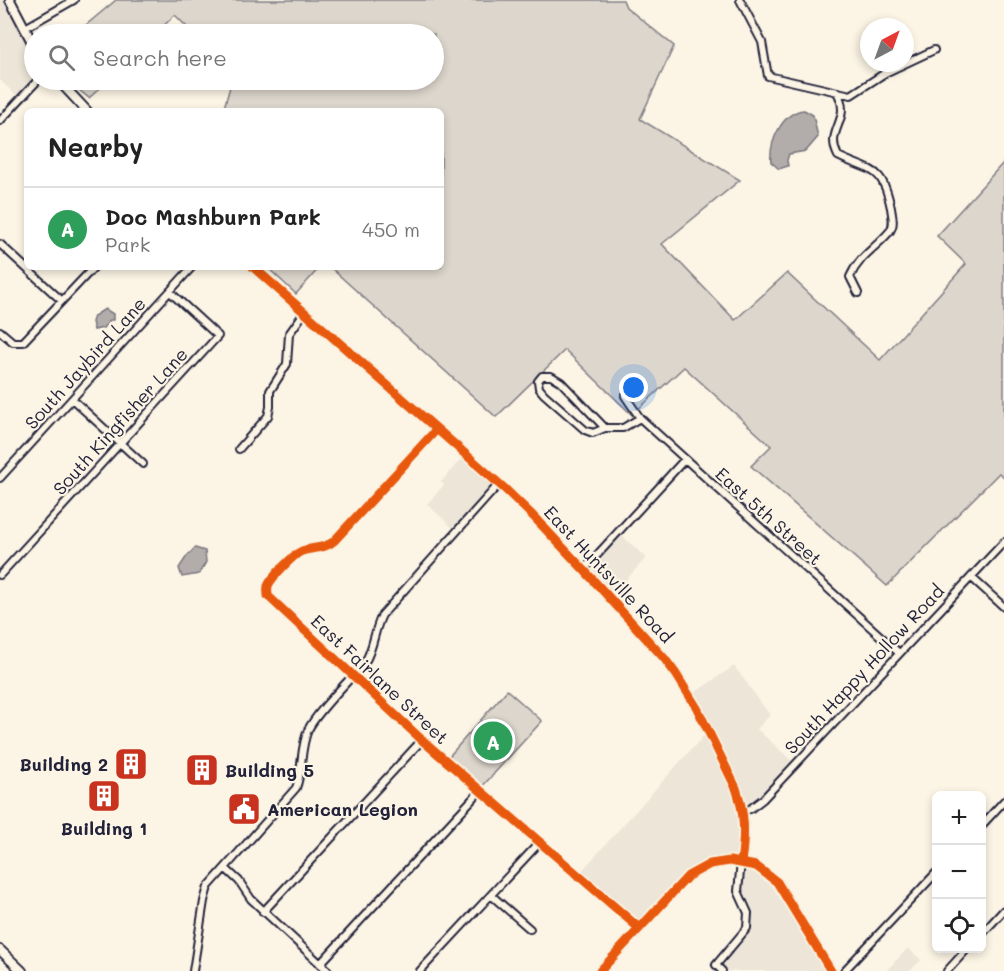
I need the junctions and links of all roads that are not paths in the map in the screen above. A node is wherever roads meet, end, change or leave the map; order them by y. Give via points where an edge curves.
1 (10, 0) edge
2 (74, 0) edge
3 (740, 0) edge
4 (32, 24) edge
5 (24, 26) edge
6 (934, 50) dead end
7 (29, 90) edge
8 (67, 90) edge
9 (837, 92) junction
10 (84, 108) edge
11 (0, 121) edge
12 (0, 244) edge
13 (24, 266) edge
14 (28, 270) edge
15 (91, 270) edge
16 (189, 270) edge
17 (256, 270) edge
18 (170, 292) junction
19 (858, 293) dead end
20 (62, 301) junction
21 (304, 313) junction
22 (0, 331) edge
23 (625, 396) dead end
24 (72, 399) junction
25 (640, 418) junction
26 (605, 428) junction
27 (437, 429) junction
28 (120, 443) junction
29 (239, 449) dead end
30 (685, 459) junction
31 (143, 464) dead end
32 (0, 478) edge
33 (500, 484) junction
34 (1004, 542) edge
35 (3, 566) edge
36 (585, 571) junction
37 (0, 575) edge
38 (971, 577) junction
39 (1004, 607) edge
40 (899, 653) junction
41 (353, 677) junction
42 (422, 740) junction
43 (480, 791) junction
44 (1004, 801) edge
45 (743, 811) junction
46 (986, 820) edge
47 (540, 842) junction
48 (741, 862) junction
49 (225, 868) junction
50 (932, 877) edge
51 (491, 895) junction
52 (1004, 910) edge
53 (263, 912) junction
54 (639, 928) junction
55 (530, 929) dead end
56 (986, 929) edge
57 (0, 950) edge
58 (963, 953) edge
59 (320, 964) junction
60 (22, 971) edge
61 (193, 971) edge
62 (328, 971) edge
63 (420, 971) edge
64 (600, 971) edge
65 (722, 971) edge
66 (831, 971) edge
67 (844, 971) edge
68 (947, 971) edge

1 - 5 main road
2 - 4 street
3 - 9 street via 762,42 768,76
6 - 9 street via 885,73 851,95
7 - 11 street
8 - 10 main road
9 - 19 street via 843,111 835,133 835,150 838,156 871,168 882,178 893,219 890,230 855,266 850,277
12 - 13 street
14 - 20 street
15 - 20 street
16 - 18 street, South Jaybird Lane
17 - 21 main road, East Huntsville Road
18 - 24 street, South Jaybird Lane
18 - 28 street, South Kingfisher Lane via 218,336
20 - 22 street via 23,342 13,342
21 - 27 main road, East Huntsville Road
21 - 29 street via 289,334 287,364 270,391 268,416
23 - 25 street, East 5th Street
24 - 28 street
24 - 32 street, South Jaybird Lane
25 - 26 street via 623,428
25 - 30 street, East 5th Street
26 - 26 street via 593,433 585,430 544,394 538,381 542,376 550,376 561,382
27 - 33 main road, East Huntsville Road
27 - 41 street, East Fairlane Street via 334,541 301,551 270,582 267,591 272,601
28 - 31 street
28 - 35 street, South Kingfisher Lane
30 - 36 street
30 - 40 street, East 5th Street
33 - 36 main road, East Huntsville Road
33 - 41 street via 382,615 371,653
34 - 38 street, South Happy Hollow Road
35 - 37 street, South Kingfisher Lane
36 - 45 main road, East Huntsville Road via 664,658 687,691 736,788
38 - 39 street
38 - 40 street, South Happy Hollow Road
40 - 45 street, South Happy Hollow Road via 763,799
41 - 42 street, East Fairlane Street
41 - 49 street via 311,725 299,780 291,796
42 - 43 street, East Fairlane Street
42 - 53 street
43 - 47 street, East Fairlane Street
43 - 59 street
44 - 46 street
45 - 48 main road, East Huntsville Road via 745,841
47 - 51 street
47 - 54 street, East Fairlane Street
48 - 54 main road via 710,864 694,872
48 - 65 street via 738,891 748,913 747,928 716,965
48 - 66 main road via 756,866 777,882
49 - 53 street
49 - 61 street via 205,894
50 - 67 street
51 - 55 street
51 - 63 street
52 - 56 street
53 - 59 street
54 - 64 main road
57 - 60 main road
58 - 68 street
59 - 62 street

